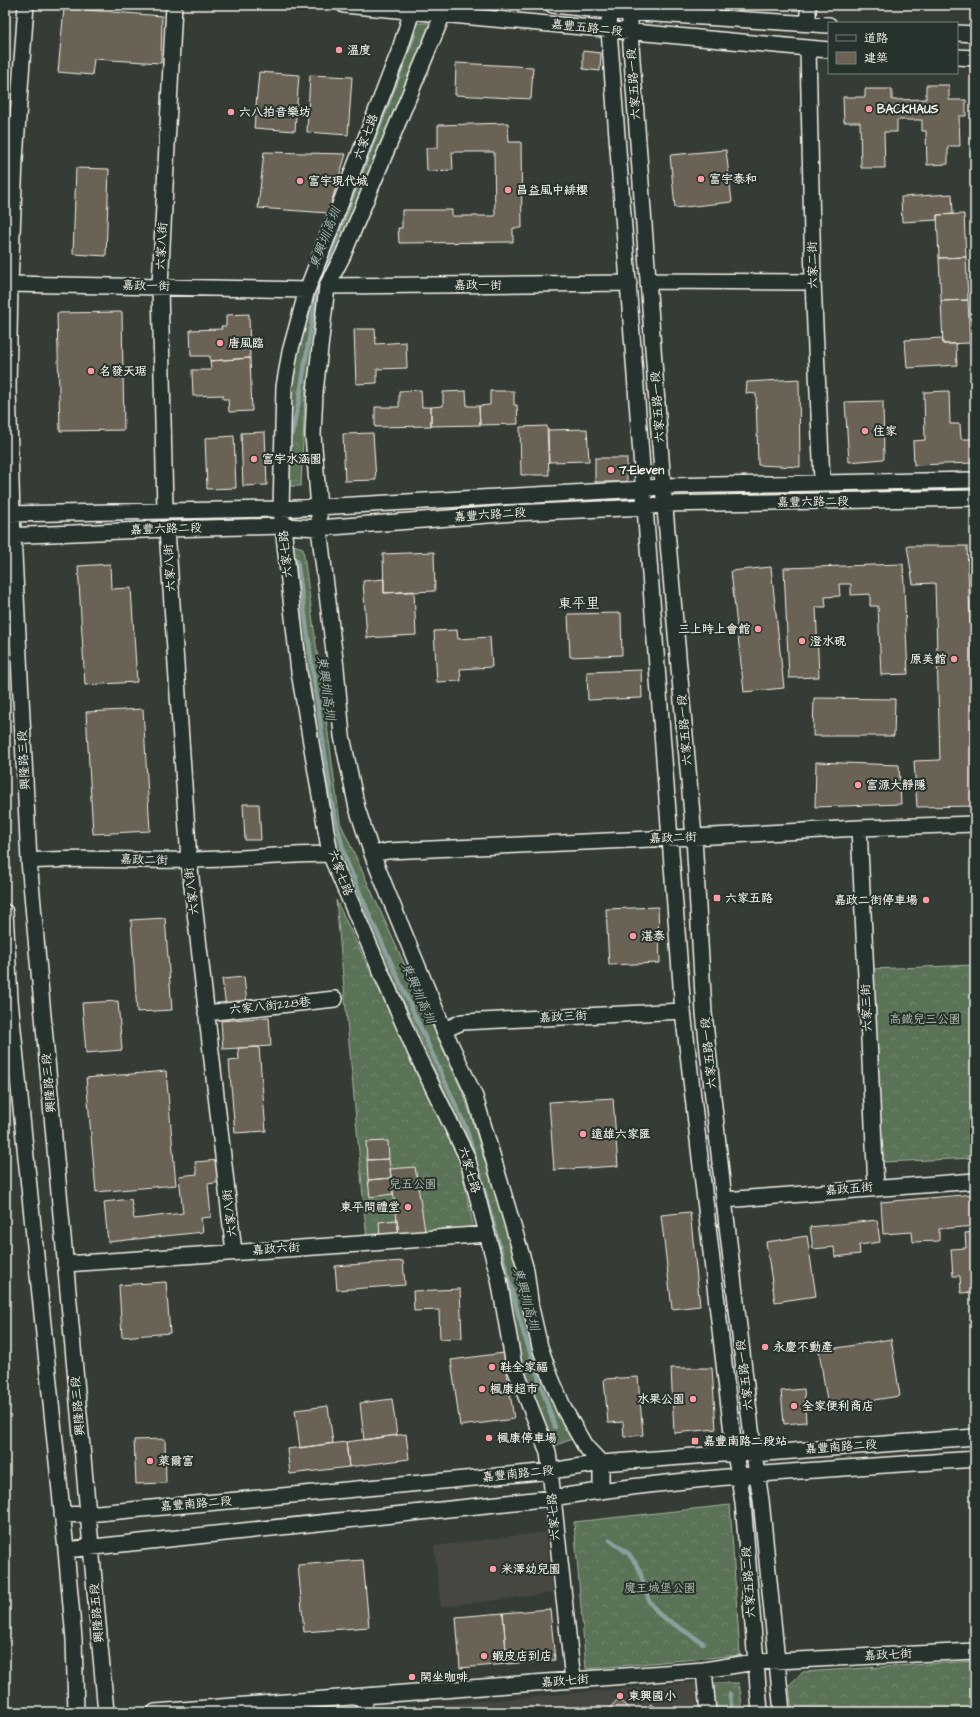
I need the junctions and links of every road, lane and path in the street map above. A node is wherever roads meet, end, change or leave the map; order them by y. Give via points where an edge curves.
1 (26, 5) edge
2 (174, 5) edge
3 (344, 5) edge
4 (553, 5) edge
5 (808, 5) edge
6 (413, 8) edge
7 (610, 8) edge
8 (444, 9) edge
9 (630, 9) edge
10 (808, 23) junction
11 (828, 25) edge
12 (609, 30) junction
13 (630, 32) junction
14 (958, 33) edge
15 (975, 34) edge
16 (808, 48) junction
17 (828, 50) edge
18 (958, 57) edge
19 (975, 58) edge
20 (649, 281) junction
21 (813, 282) junction
22 (629, 283) junction
23 (10, 284) junction
24 (160, 286) junction
25 (327, 286) junction
26 (307, 290) junction
27 (975, 480) edge
28 (822, 481) junction
29 (663, 486) junction
30 (644, 489) junction
31 (975, 498) edge
32 (665, 504) junction
33 (646, 507) junction
34 (319, 508) junction
35 (165, 510) junction
36 (281, 510) junction
37 (9, 514) edge
38 (282, 526) junction
39 (167, 528) junction
40 (319, 528) junction
41 (9, 536) edge
42 (975, 824) edge
43 (859, 828) junction
44 (670, 838) junction
45 (694, 838) junction
46 (330, 854) junction
47 (372, 854) junction
48 (189, 860) junction
49 (29, 861) junction
50 (5, 912) edge
51 (334, 999) dead end
52 (683, 1012) junction
53 (206, 1013) junction
54 (444, 1030) junction
55 (975, 1181) edge
56 (876, 1187) junction
57 (724, 1200) junction
58 (487, 1234) junction
59 (234, 1252) junction
60 (65, 1264) junction
61 (975, 1437) edge
62 (735, 1453) junction
63 (754, 1454) junction
64 (975, 1459) edge
65 (601, 1464) junction
66 (551, 1471) junction
67 (756, 1475) junction
68 (740, 1476) junction
69 (601, 1490) junction
70 (552, 1498) junction
71 (87, 1514) junction
72 (62, 1515) junction
73 (92, 1547) junction
74 (66, 1550) junction
75 (975, 1651) edge
76 (776, 1661) junction
77 (755, 1662) junction
78 (704, 1670) junction
79 (573, 1680) junction
80 (365, 1696) junction
81 (76, 1712) edge
82 (106, 1712) edge
83 (155, 1712) edge
84 (364, 1712) edge
85 (708, 1712) edge
86 (760, 1712) edge
87 (782, 1712) edge

1 - 23 street, 興隆路三段 via 15,159
2 - 24 street, 六家八街
3 - 6 street, 嘉豐五路二段
4 - 7 street, 嘉豐五路二段
5 - 10 street
6 - 8 street, 嘉豐五路二段
6 - 26 street, 六家七路 via 399,52
7 - 9 street, 嘉豐五路二段
7 - 12 street, 六家五路一段
8 - 12 street, 嘉豐五路二段
8 - 25 street, 六家七路 via 343,255
9 - 10 street, 嘉豐五路二段
9 - 13 street, 六家五路一段
10 - 11 street, 嘉豐五路二段
12 - 13 street, 嘉豐五路二段
12 - 22 street, 六家五路一段
13 - 16 street, 嘉豐五路二段
13 - 20 street, 六家五路一段
14 - 15 street
16 - 17 street, 嘉豐五路二段
16 - 21 street, 六家二街
18 - 19 street
20 - 21 street
20 - 29 street, 六家五路一段
21 - 28 street, 六家二街
22 - 25 street, 嘉政一街
22 - 30 street, 六家五路一段
23 - 24 street, 嘉政一街
23 - 37 street, 興隆路三段
24 - 26 street, 嘉政一街
24 - 35 street, 六家八街
25 - 34 street, 六家七路 via 315,392 313,435
26 - 36 street, 六家七路 via 290,352 284,387
27 - 28 street, 嘉豐六路二段
28 - 29 street, 嘉豐六路二段
29 - 30 street, 嘉豐六路二段
29 - 32 street, 六家五路一段
30 - 33 street, 六家五路一段
30 - 34 street, 嘉豐六路二段
31 - 32 street, 嘉豐六路二段
32 - 33 street, 嘉豐六路二段
32 - 45 street, 六家五路一段
33 - 40 street, 嘉豐六路二段 via 514,513
33 - 44 street, 六家五路一段
34 - 36 street, 嘉豐六路二段
34 - 40 street, 六家七路
35 - 36 street, 嘉豐六路二段
35 - 37 street, 嘉豐六路二段
36 - 38 street, 六家七路
37 - 41 street, 興隆路三段
38 - 39 street, 嘉豐六路二段
38 - 40 street, 嘉豐六路二段
38 - 46 street, 六家七路 via 299,672
39 - 41 street, 嘉豐六路二段
39 - 48 street, 六家八街
40 - 47 street, 六家七路 via 342,736 357,808
41 - 49 street, 興隆路三段
42 - 43 street, 嘉政二街
43 - 45 street, 嘉政二街
43 - 56 street, 六家三街
44 - 45 street, 嘉政二街
44 - 47 street, 嘉政二街 via 388,851
44 - 52 street, 六家五路一段
45 - 57 street, 六家五路一段 via 704,1013
46 - 48 street, 嘉政二街
46 - 58 street, 六家七路 via 416,1053 467,1157
47 - 54 street, 六家七路
48 - 49 street, 嘉政二街
48 - 53 street, 六家八街
49 - 60 street, 興隆路三段
50 - 72 street via 10,1000
51 - 53 street, 六家八街228巷
52 - 54 street, 嘉政三街 via 462,1022
52 - 62 street, 六家五路一段
53 - 59 street, 六家八街
54 - 65 street, 六家七路 via 475,1097 489,1141 526,1270 531,1308 544,1359 564,1409 585,1446
55 - 56 street, 嘉政五街
56 - 57 street, 嘉政五街
57 - 63 street, 六家五路一段
58 - 59 street, 嘉政六街
58 - 66 street, 六家七路 via 499,1278 514,1366 548,1452
59 - 60 street, 嘉政六街
60 - 71 street, 興隆路三段
61 - 63 street, 嘉豐南路二段
62 - 63 street, 嘉豐南路二段
62 - 65 street, 嘉豐南路二段
62 - 68 street, 六家五路二段
63 - 67 street, 六家五路二段
64 - 67 street, 嘉豐南路二段
65 - 66 street, 嘉豐南路二段
65 - 69 street
66 - 70 street, 六家七路
66 - 71 street, 嘉豐南路二段
67 - 68 street, 嘉豐南路二段
67 - 76 street, 六家五路二段 via 761,1500
68 - 69 street, 嘉豐南路二段
68 - 77 street, 六家五路二段
69 - 70 street, 嘉豐南路二段
70 - 73 street, 嘉豐南路二段
70 - 79 street, 六家七路
71 - 72 street, 嘉豐南路二段
71 - 73 street, 興隆路五段
72 - 74 street
73 - 74 street, 嘉豐南路二段
73 - 82 street, 興隆路五段
74 - 81 street via 74,1638
75 - 76 street, 嘉政七街
76 - 77 street, 嘉政七街
76 - 87 street, 六家五路二段
77 - 78 street, 嘉政七街
77 - 86 street, 六家五路二段
78 - 79 street, 嘉政七街
78 - 85 street
79 - 80 street, 嘉政七街
80 - 83 street, 嘉政七街
80 - 84 street

